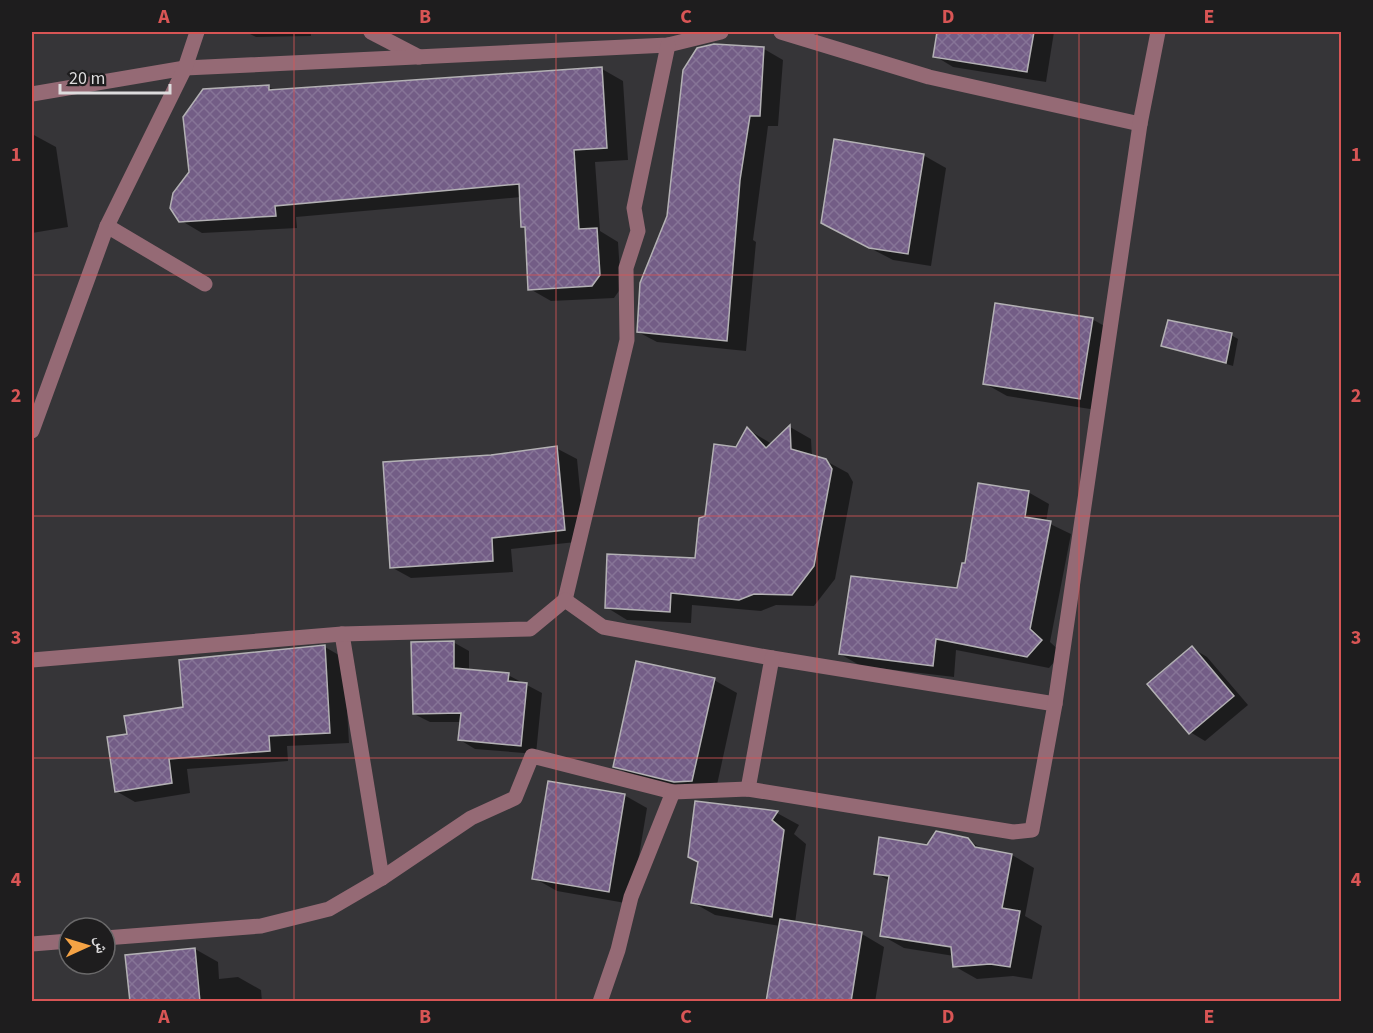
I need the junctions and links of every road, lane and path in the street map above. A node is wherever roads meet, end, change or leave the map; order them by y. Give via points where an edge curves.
1 (197, 32) edge
2 (371, 32) edge
3 (721, 32) edge
4 (781, 32) edge
5 (1158, 32) edge
6 (668, 45) junction
7 (420, 58) junction
8 (185, 68) junction
9 (32, 94) edge
10 (1140, 123) junction
11 (107, 226) junction
12 (205, 284) dead end
13 (39, 391) edge
14 (32, 431) edge
15 (565, 600) junction
16 (342, 634) junction
17 (772, 658) junction
18 (32, 660) edge
19 (1055, 704) junction
20 (748, 789) junction
21 (673, 792) junction
22 (382, 878) junction
23 (117, 937) edge
24 (57, 942) edge
25 (32, 944) edge
26 (600, 1002) edge

1 - 8 street
2 - 7 street
3 - 6 street
4 - 10 street via 929,77
5 - 10 street
6 - 7 street
6 - 15 street via 634,208 638,231 626,268 627,340
7 - 8 street
8 - 9 street
8 - 11 street
10 - 19 street
11 - 12 street
11 - 13 street
13 - 14 street
15 - 16 street via 530,629
15 - 17 street via 603,627
16 - 18 street
16 - 22 street
17 - 19 street
17 - 20 street
19 - 20 street via 1032,830 1013,832
20 - 21 street
21 - 22 street via 532,756 515,798 471,818
21 - 26 street via 632,897
22 - 23 street via 329,909 261,926
24 - 25 street

